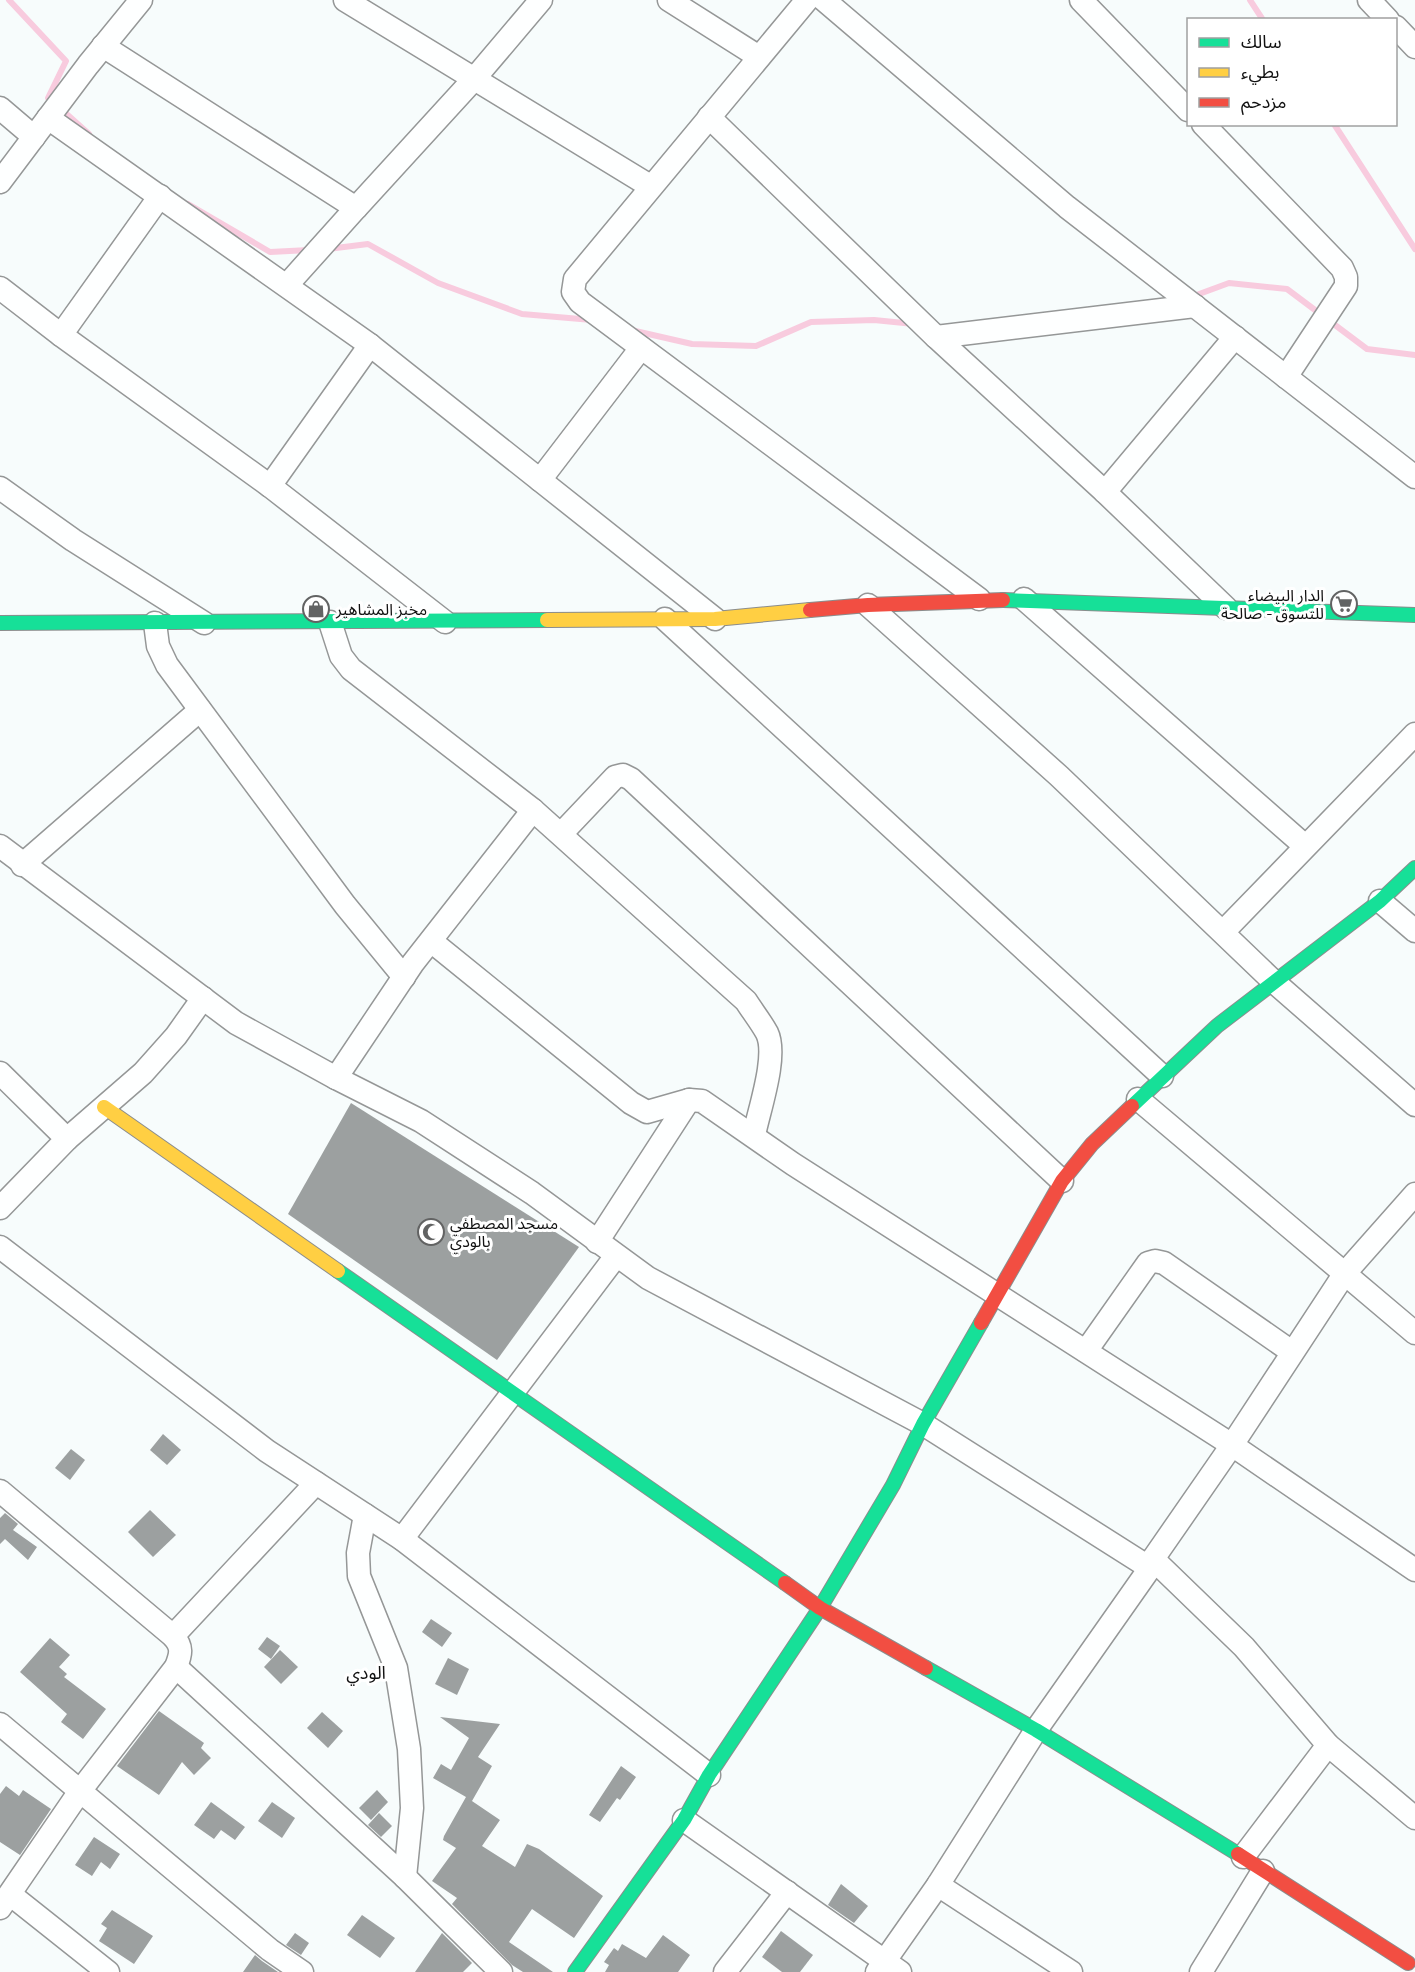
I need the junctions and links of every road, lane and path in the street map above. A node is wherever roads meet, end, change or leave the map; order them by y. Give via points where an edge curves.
1 (141, 0) edge
2 (345, 0) edge
3 (540, 0) edge
4 (669, 0) edge
5 (807, 0) edge
6 (824, 0) edge
7 (1081, 0) edge
8 (1369, 0) edge
9 (1386, 18) edge
10 (1397, 29) edge
11 (103, 46) junction
12 (1415, 47) edge
13 (759, 57) junction
14 (474, 79) junction
15 (0, 108) edge
16 (1187, 109) edge
17 (709, 117) junction
18 (48, 118) junction
19 (1205, 126) edge
20 (34, 137) junction
21 (0, 182) edge
22 (650, 186) junction
23 (160, 196) junction
24 (356, 208) junction
25 (287, 285) junction
26 (0, 288) edge
27 (1196, 306) junction
28 (61, 335) junction
29 (936, 337) junction
30 (1235, 337) junction
31 (370, 345) junction
32 (641, 348) junction
33 (1286, 377) junction
34 (1415, 477) edge
35 (540, 480) junction
36 (270, 486) junction
37 (0, 488) edge
38 (1105, 492) junction
39 (979, 599) junction
40 (1024, 599) junction
41 (868, 605) junction
42 (1226, 608) junction
43 (1415, 615) edge
44 (665, 619) junction
45 (716, 619) junction
46 (330, 622) junction
47 (445, 622) junction
48 (0, 623) edge
49 (155, 623) junction
50 (204, 623) junction
51 (200, 710) junction
52 (1415, 734) edge
53 (533, 810) junction
54 (561, 834) junction
55 (0, 846) edge
56 (1305, 846) junction
57 (22, 865) junction
58 (1415, 868) edge
59 (1380, 901) junction
60 (1415, 931) edge
61 (1223, 932) junction
62 (431, 941) junction
63 (404, 976) junction
64 (1273, 981) junction
65 (203, 998) junction
66 (0, 1073) edge
67 (1162, 1076) junction
68 (336, 1078) junction
69 (1138, 1099) junction
70 (689, 1100) junction
71 (1415, 1105) edge
72 (104, 1107) junction
73 (754, 1135) junction
74 (67, 1139) junction
75 (1062, 1181) junction
76 (1415, 1194) edge
77 (0, 1208) edge
78 (597, 1242) junction
79 (0, 1247) edge
80 (616, 1256) junction
81 (1345, 1273) junction
82 (996, 1292) junction
83 (1415, 1332) edge
84 (1086, 1351) junction
85 (1292, 1352) junction
86 (512, 1393) junction
87 (923, 1424) junction
88 (1232, 1445) junction
89 (316, 1483) junction
90 (0, 1491) edge
91 (365, 1515) junction
92 (402, 1539) junction
93 (1152, 1563) junction
94 (1415, 1570) edge
95 (820, 1608) junction
96 (173, 1636) junction
97 (176, 1667) junction
98 (0, 1724) edge
99 (1036, 1731) junction
100 (1328, 1745) junction
101 (709, 1775) junction
102 (80, 1791) junction
103 (1415, 1818) edge
104 (684, 1820) junction
105 (1243, 1857) junction
106 (1263, 1871) junction
107 (405, 1877) junction
108 (938, 1885) junction
109 (787, 1892) junction
110 (5, 1901) edge
111 (1408, 1963) edge
112 (887, 1968) edge
113 (108, 1972) edge
114 (302, 1972) edge
115 (501, 1972) edge
116 (575, 1972) edge
117 (725, 1972) edge
118 (1071, 1972) edge
119 (1201, 1972) edge

1 - 11 street
2 - 14 street
3 - 14 street
4 - 13 street
5 - 13 street
6 - 27 street via 1067,207
7 - 16 street
8 - 9 street
10 - 12 street
11 - 18 street
11 - 24 street
13 - 17 street
14 - 22 street
14 - 24 street
15 - 20 street
17 - 22 street
17 - 29 street
18 - 20 street
18 - 23 street
19 - 33 street via 1346,276 1346,286
20 - 21 street
22 - 32 street via 575,279 573,292 580,302
23 - 25 street
23 - 28 street
24 - 25 street
25 - 31 street
26 - 28 street
27 - 29 street
27 - 30 street
28 - 36 street
29 - 38 street
30 - 33 street
30 - 38 street
31 - 35 street
31 - 36 street
32 - 35 street
32 - 39 street
33 - 34 street
35 - 45 street
36 - 47 street
37 - 50 street via 73,540
38 - 42 street
39 - 40 street
39 - 41 street
40 - 42 street
40 - 56 street
41 - 45 street
41 - 61 street via 1059,776
42 - 43 street
44 - 45 street
44 - 47 street
44 - 67 street
46 - 47 street
46 - 50 street
46 - 53 street via 341,656 351,669
48 - 49 street
49 - 50 street
49 - 51 street via 158,646 167,665
51 - 57 street
51 - 63 street via 345,905
52 - 56 street
53 - 54 street
53 - 62 street
54 - 73 street via 746,1001 770,1045
54 - 75 street via 615,777 631,779
55 - 57 street
56 - 61 street
57 - 65 street
58 - 59 street
59 - 60 street
59 - 64 street
61 - 64 street
62 - 63 street
62 - 70 street via 631,1103 647,1112
63 - 68 street
64 - 67 street
64 - 71 street
65 - 68 street via 236,1023
65 - 72 street via 143,1073
66 - 74 street
67 - 69 street
68 - 78 street via 421,1121 532,1193
69 - 75 street via 1092,1144
69 - 81 street
70 - 73 street via 702,1101
70 - 78 street
72 - 74 street
72 - 86 street
73 - 82 street via 793,1164
74 - 77 street
75 - 82 street
76 - 81 street
78 - 80 street
79 - 89 street via 267,1451
80 - 86 street
80 - 87 street via 648,1278
81 - 83 street
81 - 85 street
82 - 84 street
82 - 87 street
84 - 85 street via 1148,1263 1155,1261 1164,1263
84 - 88 street
85 - 88 street
86 - 92 street
86 - 95 street
87 - 93 street
87 - 95 street via 893,1485
88 - 93 street
88 - 94 street
89 - 91 street
89 - 96 street
90 - 96 street
91 - 92 street
91 - 107 street via 358,1553 360,1576 396,1668 409,1749 412,1808
92 - 101 street
93 - 99 street
93 - 100 street via 1244,1647
95 - 99 street
95 - 101 street
96 - 97 street via 180,1643
97 - 102 street
97 - 107 street
98 - 102 street
99 - 105 street
99 - 108 street
100 - 103 street
100 - 105 street
101 - 104 street
102 - 110 street
102 - 114 street via 270,1950
104 - 109 street
104 - 116 street
105 - 106 street
106 - 111 street
106 - 119 street
107 - 115 street
108 - 112 street
108 - 118 street
109 - 112 street
109 - 117 street
110 - 113 street

